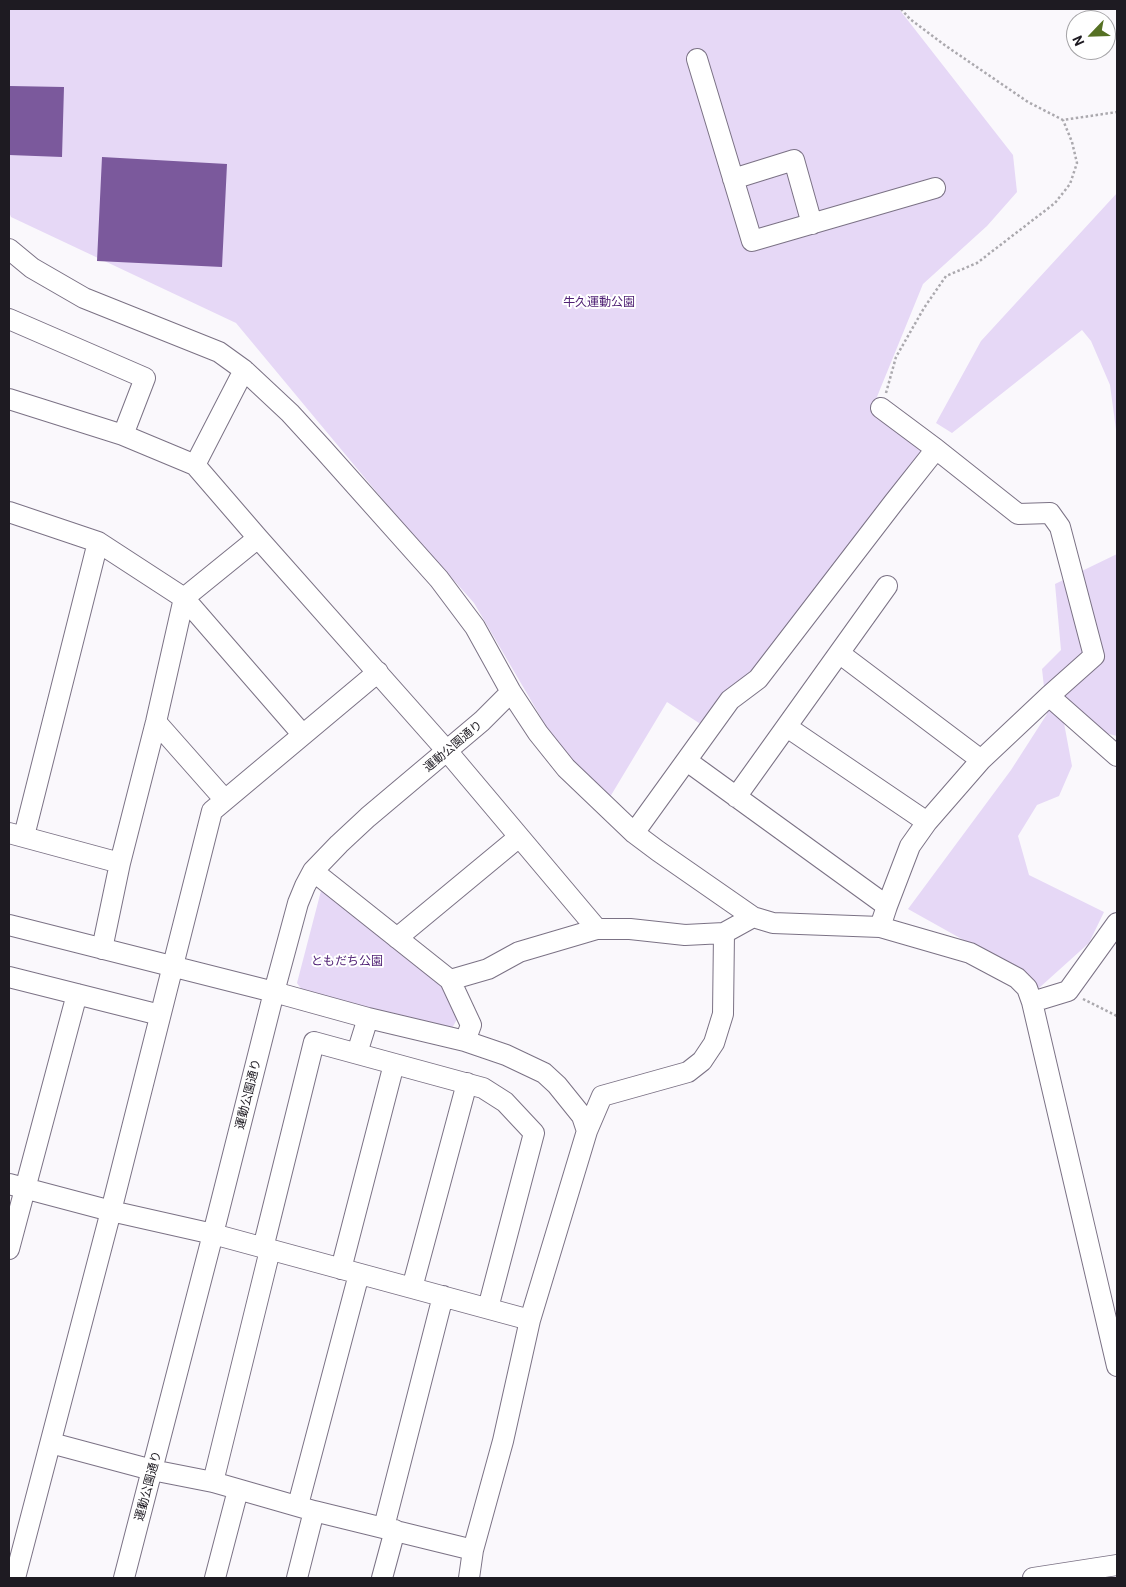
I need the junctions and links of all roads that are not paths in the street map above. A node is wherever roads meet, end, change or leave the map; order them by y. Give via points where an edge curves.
1 (697, 59) dead end
2 (733, 179) junction
3 (935, 188) dead end
4 (812, 224) junction
5 (9, 249) edge
6 (9, 319) edge
7 (244, 370) junction
8 (9, 399) edge
9 (881, 408) road end
10 (124, 435) junction
11 (936, 449) junction
12 (195, 465) junction
13 (9, 512) edge
14 (258, 538) junction
15 (98, 542) junction
16 (887, 586) dead end
17 (184, 598) junction
18 (839, 652) junction
19 (378, 672) junction
20 (511, 692) junction
21 (1049, 696) junction
22 (156, 722) junction
23 (787, 727) junction
24 (303, 736) junction
25 (448, 752) junction
26 (1117, 756) edge
27 (981, 760) junction
28 (687, 761) junction
29 (736, 798) junction
30 (225, 800) junction
31 (927, 822) junction
32 (634, 833) junction
33 (16, 834) edge
34 (519, 837) junction
35 (120, 863) junction
36 (313, 871) junction
37 (887, 906) junction
38 (753, 917) junction
39 (1117, 924) edge
40 (9, 925) edge
41 (880, 928) junction
42 (597, 929) junction
43 (724, 933) junction
44 (397, 938) junction
45 (102, 949) junction
46 (173, 967) junction
47 (9, 977) edge
48 (450, 980) junction
49 (274, 992) junction
50 (77, 994) junction
51 (1032, 1002) junction
52 (160, 1015) junction
53 (368, 1018) junction
54 (465, 1041) junction
55 (357, 1053) junction
56 (394, 1064) junction
57 (467, 1083) junction
58 (587, 1131) junction
59 (17, 1186) edge
60 (111, 1211) junction
61 (213, 1234) junction
62 (9, 1249) edge
63 (266, 1249) junction
64 (350, 1271) junction
65 (412, 1288) junction
66 (442, 1296) junction
67 (488, 1308) junction
68 (530, 1320) junction
69 (1117, 1366) edge
70 (50, 1442) junction
71 (152, 1470) junction
72 (213, 1482) junction
73 (238, 1490) junction
74 (306, 1508) junction
75 (389, 1529) junction
76 (473, 1550) junction
77 (1117, 1565) edge
78 (14, 1578) edge
79 (124, 1578) edge
80 (216, 1578) edge
81 (297, 1578) edge
82 (382, 1578) edge
83 (469, 1578) edge
84 (1033, 1578) edge

1 - 2 street
2 - 4 street via 752,241
2 - 4 street via 794,160
3 - 4 street
5 - 7 street via 32,268 84,298 219,352
6 - 10 street via 146,378
7 - 12 street
7 - 20 street via 323,448 439,579 474,627
8 - 10 street
9 - 11 street
10 - 12 street
11 - 21 street via 1018,514 1050,513 1060,528 1094,656
11 - 28 street via 758,679 730,700
12 - 14 street
13 - 15 street
14 - 17 street
14 - 19 street
15 - 17 street
15 - 33 street
16 - 18 street
17 - 22 street
17 - 24 street
18 - 23 street
18 - 27 street
19 - 24 street
19 - 25 street
20 - 25 street, 運動公園通り
20 - 32 street via 566,768
21 - 26 street
21 - 27 street
22 - 30 street
22 - 35 street
23 - 29 street
23 - 31 street
24 - 30 street
25 - 34 street
25 - 36 street, 運動公園通り via 368,816
27 - 31 street
28 - 29 street
28 - 32 street
29 - 37 street
30 - 46 street via 212,812
31 - 37 street via 910,846
32 - 38 street
33 - 35 street
34 - 42 street
34 - 44 street
35 - 45 street
36 - 44 street
36 - 49 street, 運動公園通り via 298,903
37 - 41 street
38 - 41 street via 773,923
38 - 43 street
39 - 51 street via 1068,991
40 - 45 street
41 - 51 street via 970,953 1017,978 1027,988
42 - 43 street
42 - 48 street via 519,952 488,969
43 - 58 street via 723,1014 714,1043 702,1061 688,1072 602,1096
44 - 48 street
45 - 46 street
46 - 49 street
46 - 52 street
47 - 50 street
48 - 54 street via 471,1025
49 - 53 street
49 - 61 street, 運動公園通り
50 - 52 street
50 - 59 street
51 - 69 street
52 - 60 street
53 - 54 street
53 - 55 street
54 - 58 street via 544,1073 571,1101 582,1116
55 - 56 street
55 - 63 street via 314,1042
56 - 57 street
56 - 64 street
57 - 65 street
57 - 67 street via 483,1088 505,1102 534,1133
58 - 68 street
59 - 60 street
59 - 62 street
60 - 61 street
60 - 70 street
61 - 63 street
61 - 71 street, 運動公園通り
63 - 64 street
63 - 72 street
64 - 65 street
64 - 74 street
65 - 66 street
66 - 67 street
66 - 75 street
67 - 68 street
68 - 76 street via 503,1441
70 - 71 street
70 - 78 street
71 - 72 street
71 - 79 street, 運動公園通り
72 - 73 street
73 - 74 street
73 - 80 street
74 - 75 street
74 - 81 street
75 - 76 street
75 - 82 street
76 - 83 street
77 - 84 street

